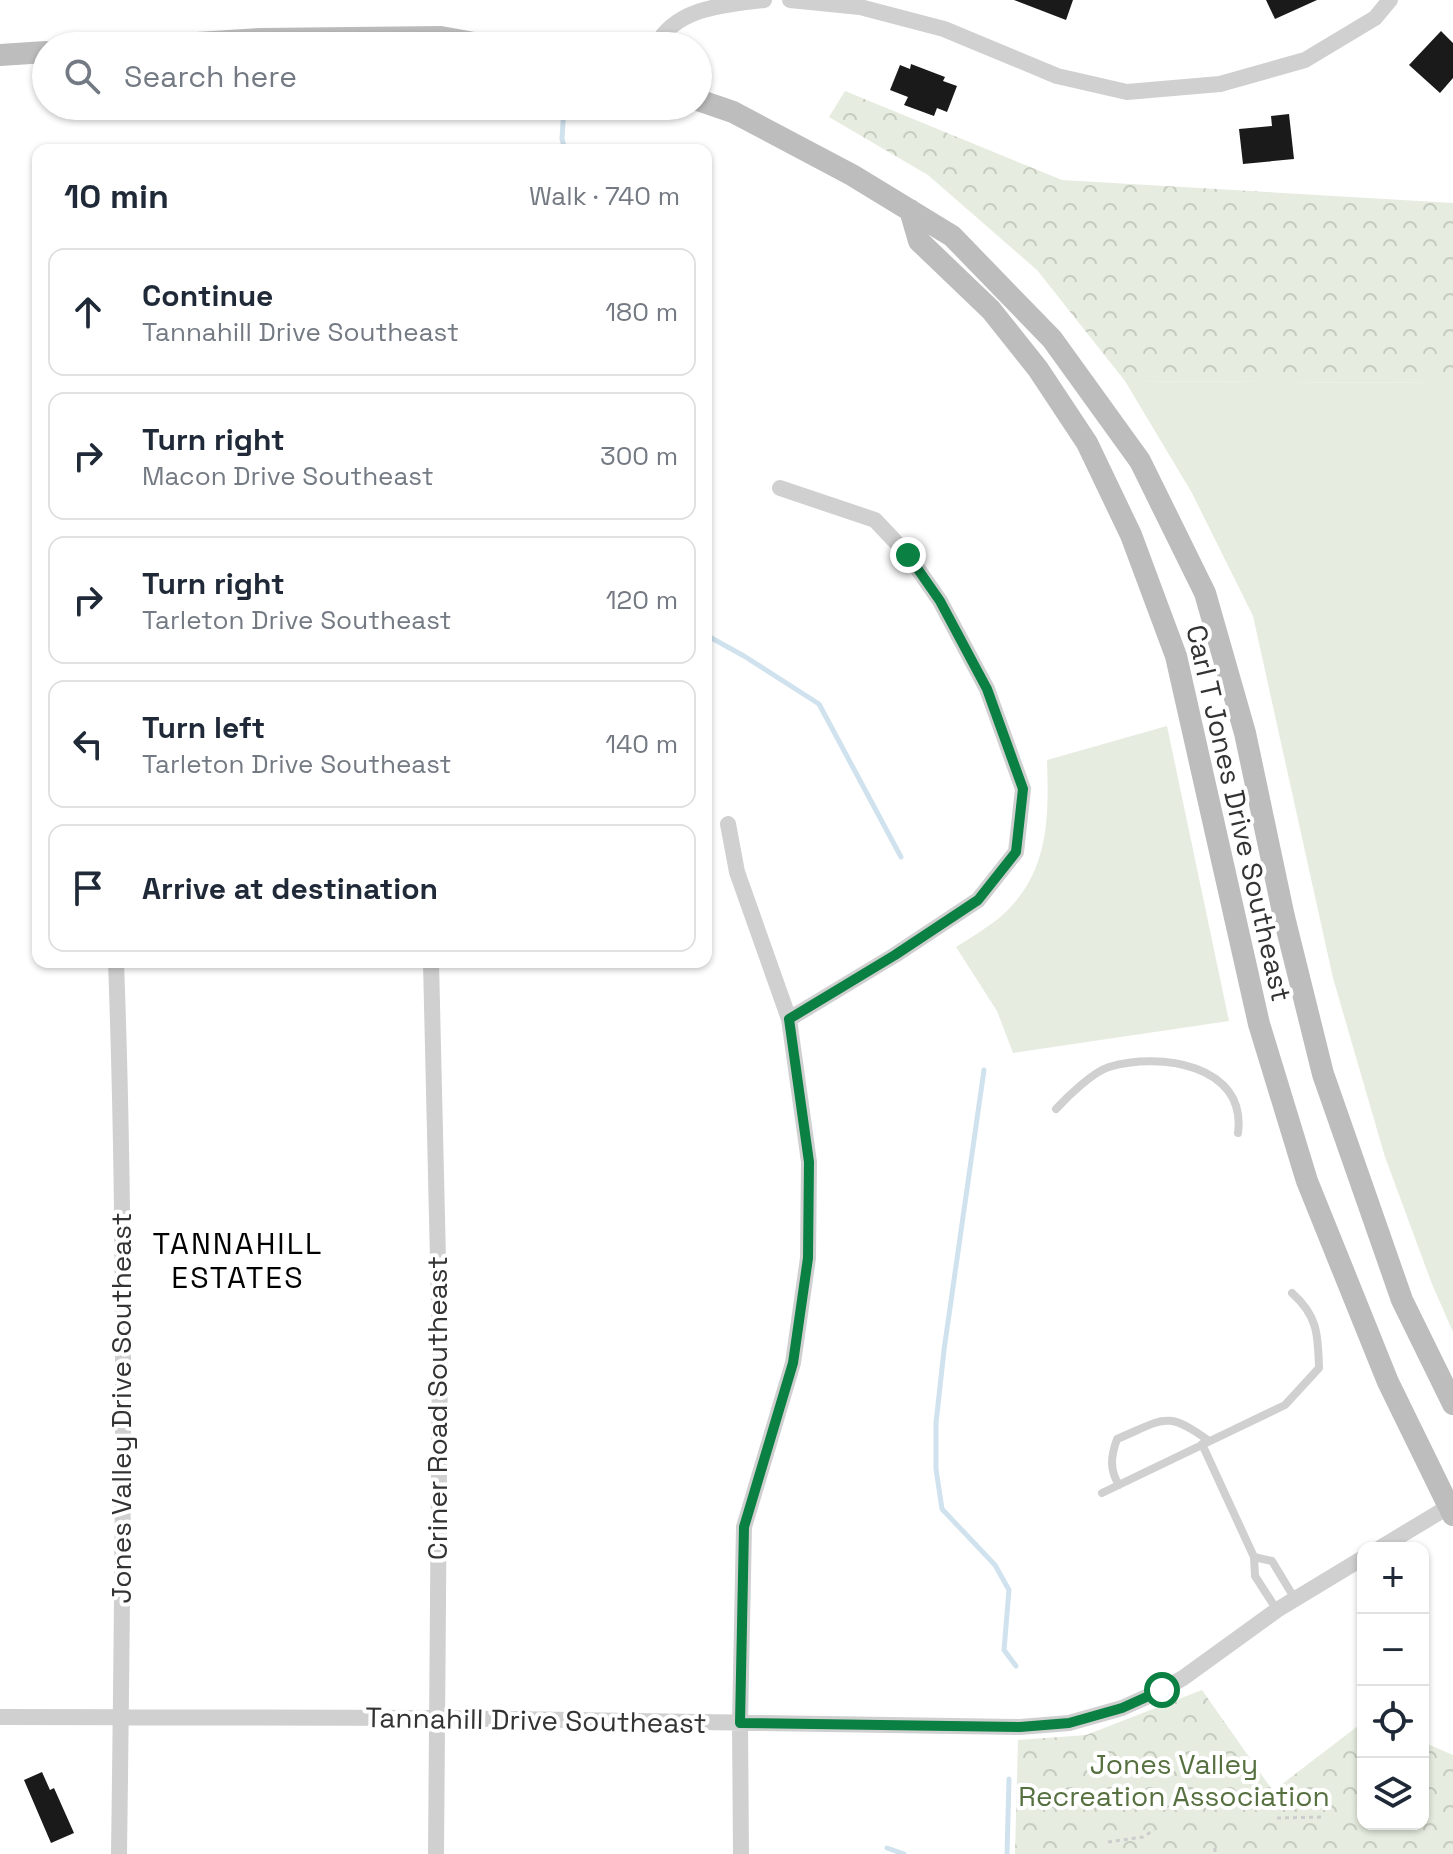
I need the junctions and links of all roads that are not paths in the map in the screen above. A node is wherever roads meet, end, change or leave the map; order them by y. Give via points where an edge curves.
1 (764, 0) edge
2 (790, 0) edge
3 (1390, 0) edge
4 (663, 32) edge
5 (32, 53) edge
6 (0, 55) edge
7 (712, 105) edge
8 (910, 210) junction
9 (780, 488) dead end
10 (728, 824) dead end
11 (116, 968) edge
12 (431, 968) edge
13 (789, 1019) junction
14 (1056, 1109) dead end
15 (1238, 1133) dead end
16 (1292, 1293) dead end
17 (1453, 1404) edge
18 (1206, 1442) junction
19 (1119, 1485) junction
20 (1102, 1493) dead end
21 (1452, 1509) edge
22 (1391, 1542) edge
23 (1254, 1557) junction
24 (1357, 1562) edge
25 (1295, 1599) junction
26 (1277, 1610) junction
27 (0, 1717) edge
28 (121, 1717) junction
29 (436, 1718) junction
30 (740, 1723) junction
31 (119, 1854) edge
32 (436, 1854) edge
33 (741, 1854) edge

1 - 4 street via 705,8
2 - 3 street via 860,7 944,29 1057,76 1127,92 1220,84 1305,60 1375,18
5 - 6 main road
7 - 8 main road
8 - 17 main road, Carl T Jones Drive Southeast via 952,236 1052,339 1140,461 1205,593 1245,733 1323,1074 1402,1300
8 - 21 main road, Carl T Jones Drive Southeast via 919,241 991,310 1038,369 1087,443 1131,535 1176,656 1259,1024 1307,1181 1388,1382
9 - 13 street via 875,520 908,555 940,601 987,689 1023,789 1016,852 978,900
10 - 13 street via 737,872
11 - 28 street, Jones Valley Drive Southeast
12 - 29 street, Criner Road Southeast via 440,1346
13 - 30 street via 809,1162 808,1258 793,1363 744,1527
14 - 15 lane via 1107,1068 1159,1060 1205,1070 1226,1087 1241,1115
16 - 18 lane via 1307,1306 1318,1337 1319,1368 1285,1405
18 - 19 lane
18 - 19 lane via 1176,1420 1117,1439 1111,1455
18 - 23 lane
19 - 20 lane
21 - 22 street
23 - 25 lane via 1272,1561
23 - 26 lane via 1255,1576
24 - 25 street, Tannahill Drive Southeast
25 - 26 street, Tannahill Drive Southeast
26 - 30 street, Tannahill Drive Southeast via 1162,1690 1069,1723
27 - 28 street, Tannahill Drive Southeast
28 - 29 street, Tannahill Drive Southeast
28 - 31 street, Jones Valley Drive Southeast
29 - 30 street, Tannahill Drive Southeast
29 - 32 street, Criner Road Southeast
30 - 33 street

